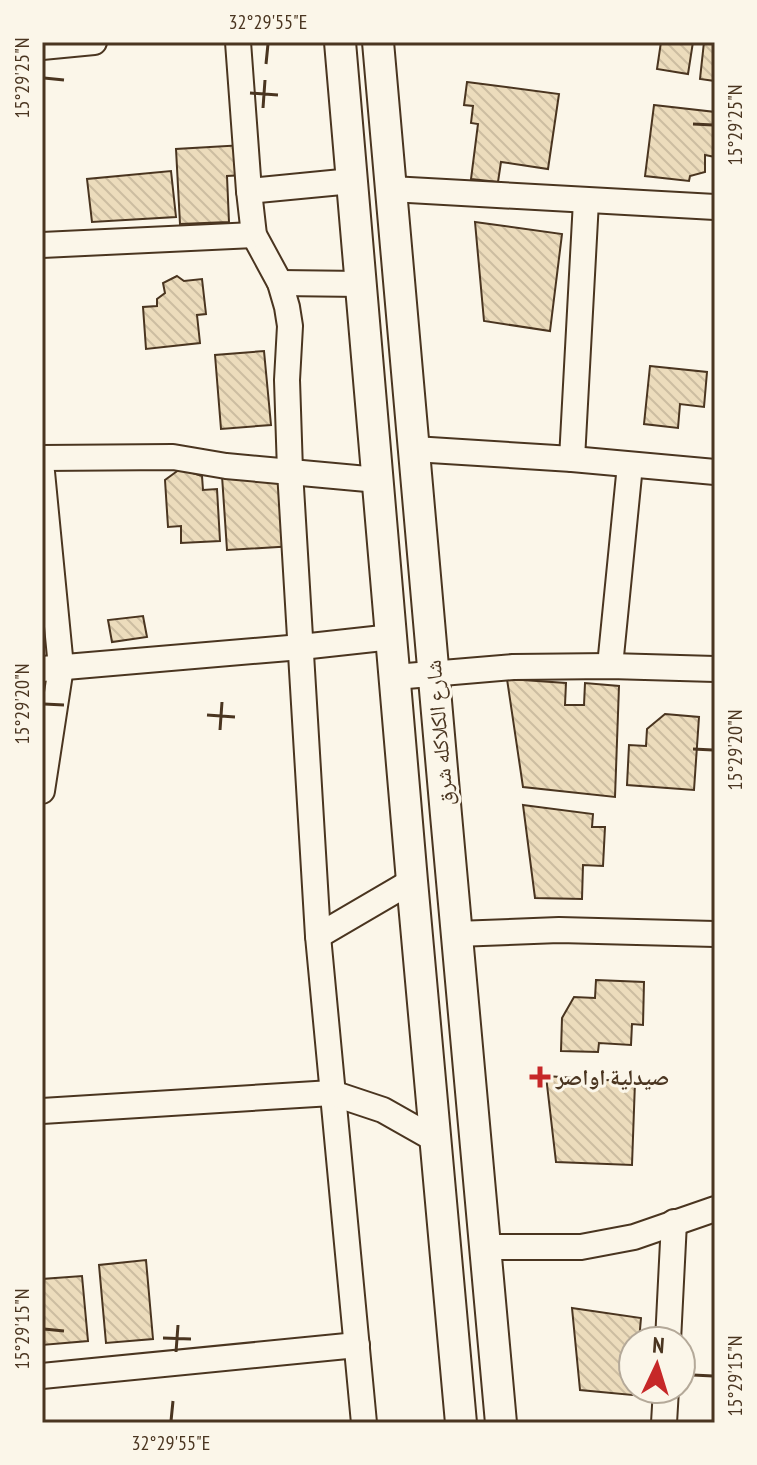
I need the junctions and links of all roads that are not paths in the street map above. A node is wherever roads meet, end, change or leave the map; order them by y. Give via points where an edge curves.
1 (94, 42) edge
2 (238, 42) edge
3 (340, 42) edge
4 (378, 42) edge
5 (42, 47) edge
6 (352, 181) junction
7 (391, 189) junction
8 (249, 191) junction
9 (586, 201) junction
10 (715, 207) edge
11 (254, 235) junction
12 (42, 245) edge
13 (280, 283) junction
14 (361, 284) junction
15 (414, 449) junction
16 (42, 458) edge
17 (572, 459) junction
18 (630, 465) junction
19 (290, 471) junction
20 (42, 472) edge
21 (715, 472) edge
22 (378, 480) junction
23 (392, 637) junction
24 (301, 647) junction
25 (610, 666) junction
26 (52, 668) edge
27 (715, 669) edge
28 (434, 673) junction
29 (395, 677) junction
30 (42, 791) edge
31 (412, 881) junction
32 (456, 934) junction
33 (715, 934) edge
34 (318, 936) junction
35 (332, 1093) junction
36 (42, 1111) edge
37 (436, 1140) junction
38 (715, 1209) edge
39 (674, 1222) junction
40 (486, 1247) junction
41 (669, 1325) edge
42 (357, 1345) junction
43 (42, 1376) edge
44 (364, 1423) edge
45 (461, 1423) edge
46 (501, 1423) edge

1 - 5 street
2 - 8 street
3 - 6 street, شارع الكلاكله شرق
4 - 7 street, شارع الكلاكله شرق
6 - 8 street
6 - 14 street, شارع الكلاكله شرق
7 - 9 street
7 - 15 street, شارع الكلاكله شرق
8 - 11 street
9 - 10 street
9 - 17 street
11 - 12 street
11 - 13 street
13 - 14 street
13 - 19 street via 290,326
14 - 22 street, شارع الكلاكله شرق
15 - 17 street
15 - 28 street, شارع الكلاكله شرق
16 - 19 street via 173,457
17 - 18 street
18 - 21 street
18 - 25 street
19 - 22 street
19 - 24 street
20 - 26 street
22 - 23 street, شارع الكلاكله شرق
23 - 24 street
23 - 29 street, شارع الكلاكله شرق
24 - 26 street
24 - 34 street
25 - 27 street
25 - 28 street
26 - 30 street
28 - 29 street
28 - 32 street, شارع الكلاكله شرق
29 - 31 street, شارع الكلاكله شرق
31 - 34 street
31 - 37 street, شارع الكلاكله شرق
32 - 33 street
32 - 40 street, شارع الكلاكله شرق
34 - 35 street
35 - 36 street
35 - 37 street via 383,1110
35 - 42 street
37 - 45 street, شارع الكلاكله شرق
38 - 39 street
39 - 40 street via 634,1237 581,1247
39 - 41 street
40 - 46 street, شارع الكلاكله شرق
42 - 43 street
42 - 44 street

